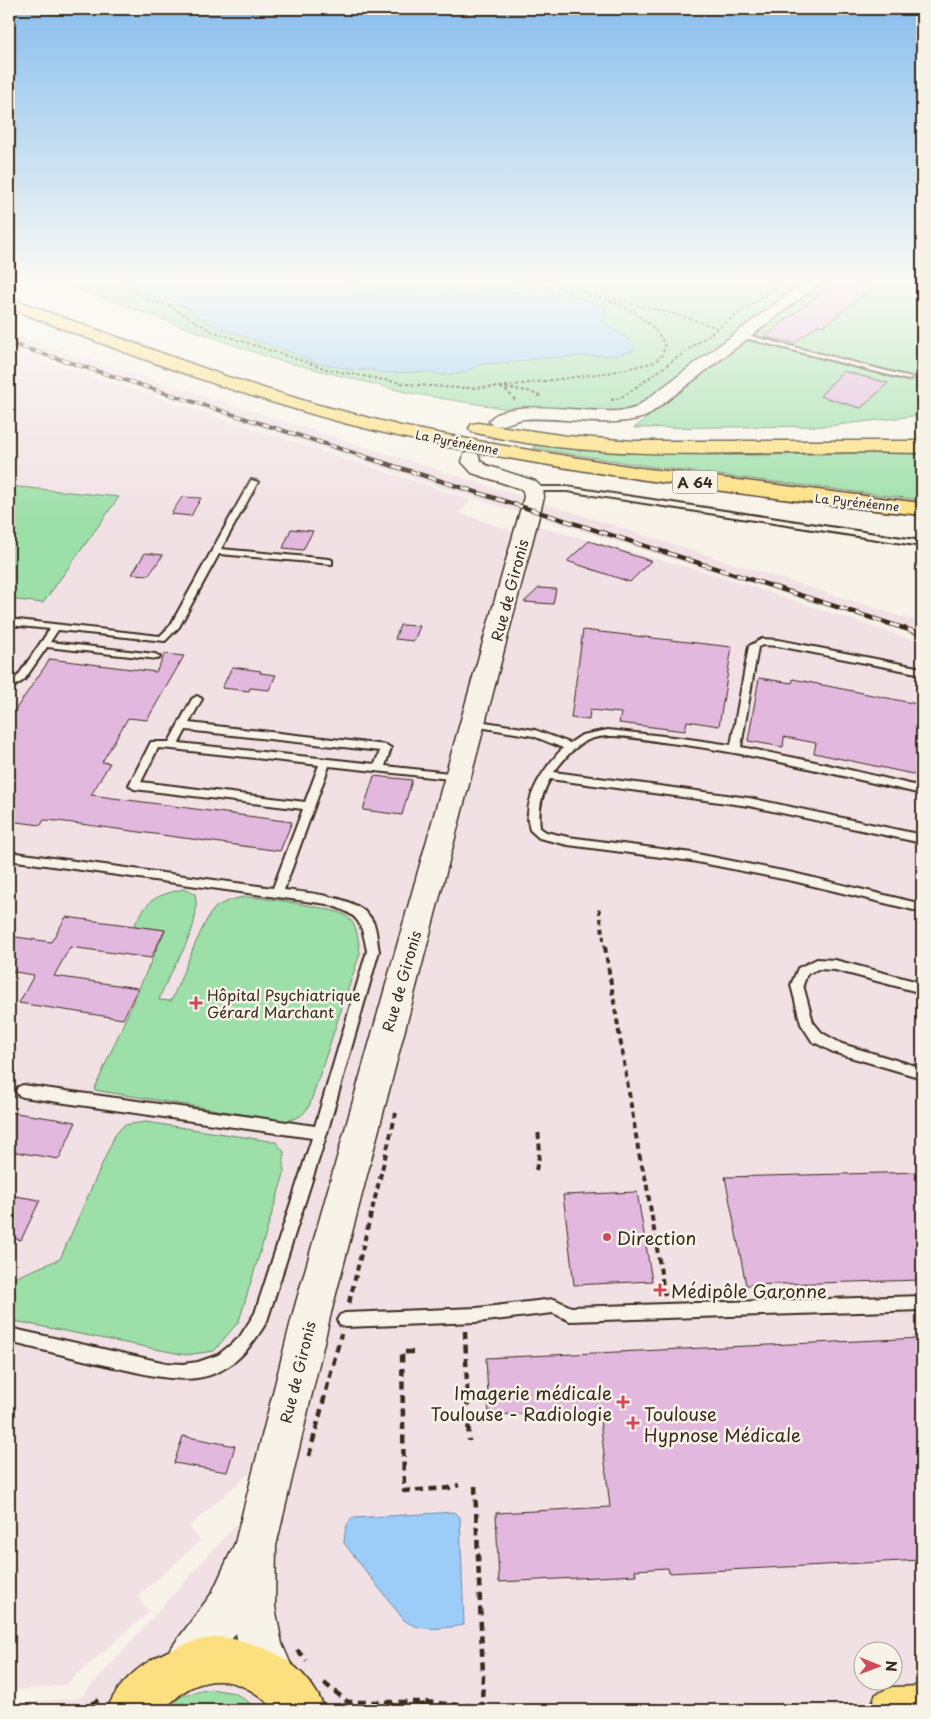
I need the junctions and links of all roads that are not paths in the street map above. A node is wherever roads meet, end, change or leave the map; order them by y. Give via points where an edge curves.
1 (164, 360) edge
2 (711, 360) edge
3 (838, 360) edge
4 (908, 378) dead end
5 (498, 421) tunnel mouth
6 (466, 425) dead end
7 (922, 439) edge
8 (874, 445) junction
9 (922, 447) edge
10 (472, 458) dead end
11 (254, 482) dead end
12 (533, 489) junction
13 (922, 509) edge
14 (922, 544) edge
15 (216, 551) junction
16 (329, 562) dead end
17 (9, 622) edge
18 (56, 627) junction
19 (45, 644) junction
20 (155, 656) dead end
21 (922, 671) edge
22 (9, 687) edge
23 (197, 699) dead end
24 (474, 723) junction
25 (183, 726) junction
26 (172, 746) junction
27 (570, 747) junction
28 (735, 750) junction
29 (325, 763) junction
30 (379, 768) junction
31 (548, 775) junction
32 (459, 777) junction
33 (922, 791) edge
34 (309, 806) junction
35 (922, 839) edge
36 (9, 856) edge
37 (277, 894) junction
38 (922, 908) edge
39 (922, 988) edge
40 (922, 1073) edge
41 (23, 1091) dead end
42 (320, 1133) junction
43 (922, 1303) edge
44 (345, 1320) dead end
45 (9, 1335) edge
46 (255, 1546) junction
47 (185, 1667) junction
48 (300, 1676) edge
49 (922, 1708) edge
50 (130, 1710) edge
51 (892, 1710) edge

1 - 13 main road, La Pyrénéenne / A 64 via 309,408 469,446 604,469
2 - 5 street via 653,404 630,416 526,413
3 - 4 lane
6 - 8 main road, La Pyrénéenne via 551,440 657,447
7 - 8 main road
8 - 9 main road
10 - 12 street via 471,462 479,469 520,481
11 - 15 lane
12 - 14 lane via 566,489
12 - 24 street, Rue de Gironis via 534,497
15 - 16 lane
15 - 18 lane via 174,627 162,639
17 - 18 lane
18 - 19 lane
19 - 20 lane
19 - 22 lane via 21,678
21 - 28 lane via 778,642 762,642 754,646
23 - 25 lane
24 - 27 lane via 535,733
24 - 32 street, Rue de Gironis
25 - 26 lane
25 - 30 lane via 386,748
26 - 29 lane
26 - 34 lane via 156,744 134,785
27 - 28 lane via 587,736 614,734
27 - 31 lane
28 - 33 lane via 780,757
29 - 30 lane
29 - 34 lane
30 - 32 lane
31 - 35 lane via 749,802
31 - 38 lane via 538,791 533,815 535,830 543,835 692,857
32 - 46 street, Rue de Gironis via 312,1313
34 - 37 lane
36 - 37 lane
37 - 42 lane via 328,900 352,908 368,924 373,951
39 - 40 lane via 835,965 817,964 802,971 797,985 807,1024 817,1037 838,1048
41 - 42 lane
42 - 45 lane via 262,1316 252,1335 236,1353 204,1370 186,1373
43 - 44 lane via 570,1314 554,1306 458,1315
46 - 47 street, Rue de Gironis via 227,1608
46 - 48 street, Rue de Gironis via 252,1607 260,1644
47 - 48 main road via 221,1659
47 - 50 main road via 147,1691
49 - 51 main road

